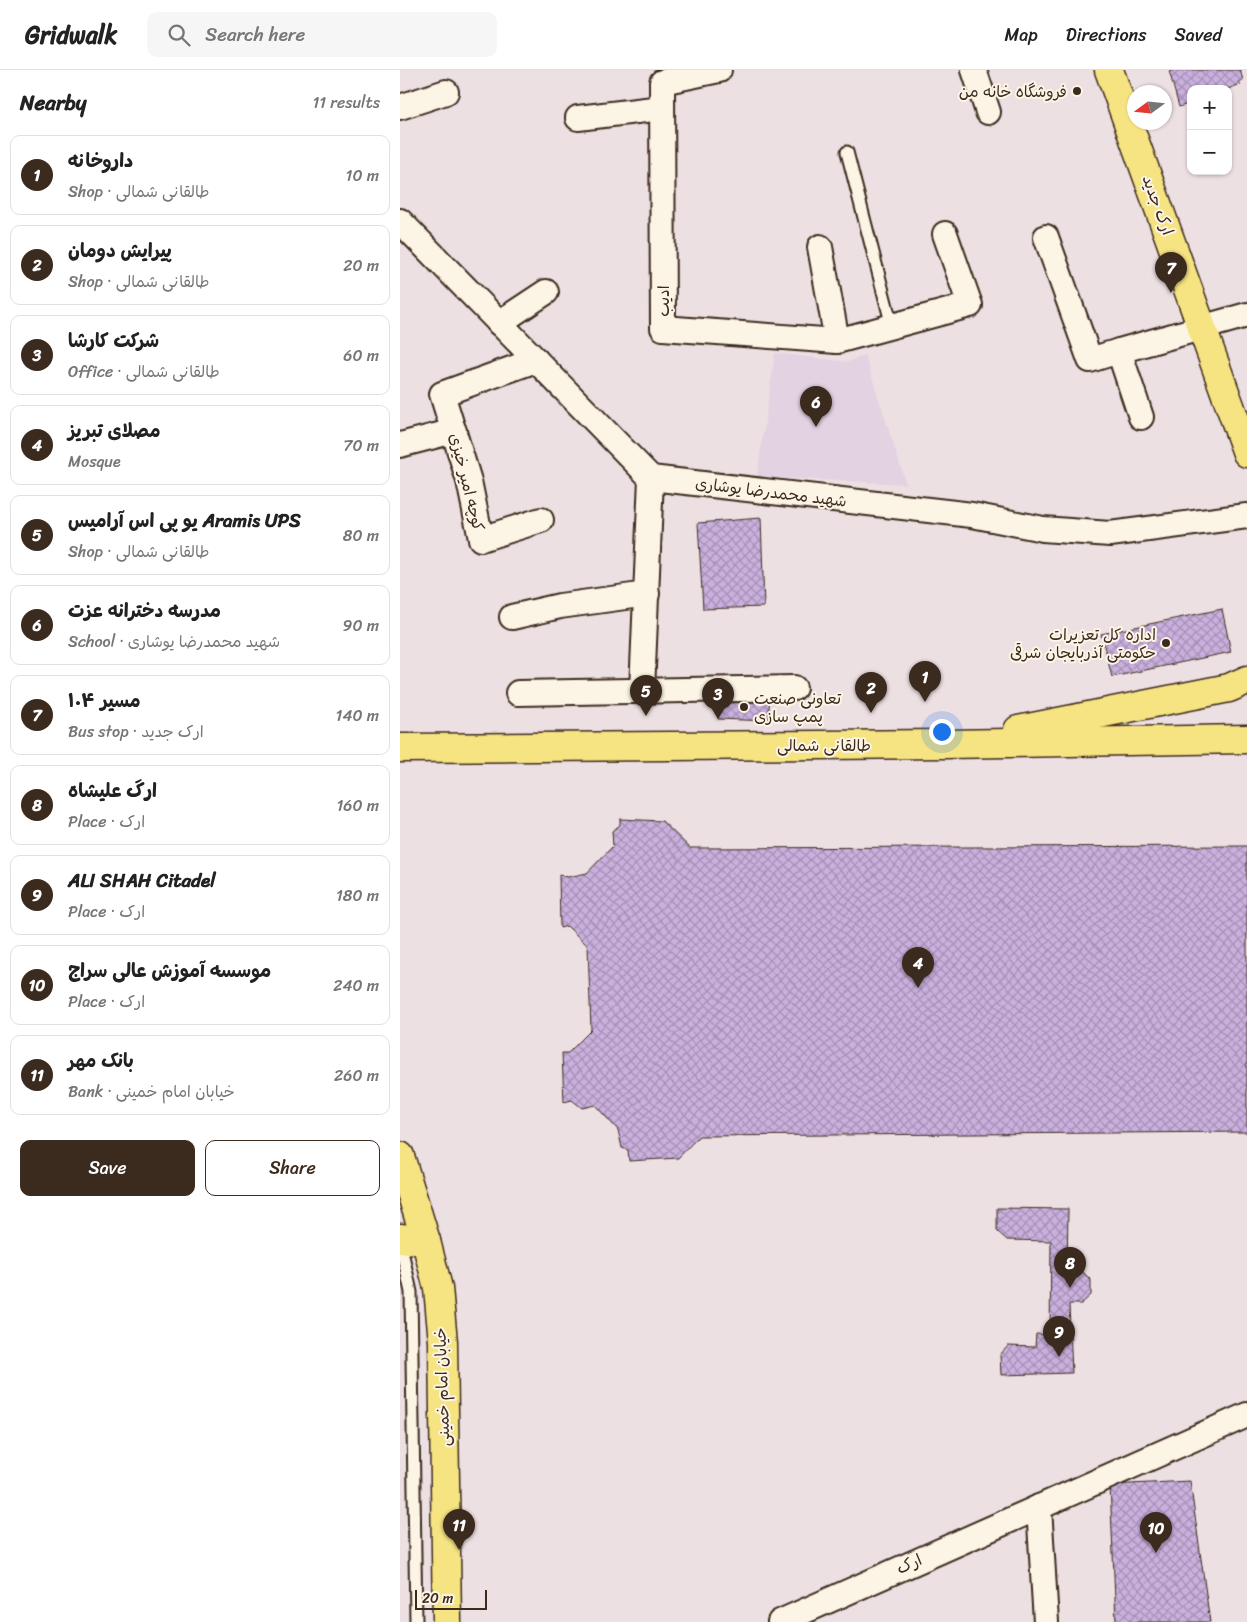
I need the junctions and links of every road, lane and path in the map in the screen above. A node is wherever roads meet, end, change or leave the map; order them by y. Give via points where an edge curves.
1 (720, 70) edge
2 (974, 70) edge
3 (1110, 70) edge
4 (446, 92) dead end
5 (400, 107) edge
6 (662, 108) junction
7 (988, 112) dead end
8 (578, 118) dead end
9 (846, 152) dead end
10 (400, 221) edge
11 (945, 234) dead end
12 (1046, 236) dead end
13 (820, 247) dead end
14 (546, 292) dead end
15 (1247, 315) edge
16 (499, 323) junction
17 (892, 326) junction
18 (1202, 328) junction
19 (837, 341) junction
20 (1118, 351) junction
21 (536, 360) junction
22 (1141, 417) dead end
23 (454, 431) junction
24 (400, 445) edge
25 (1247, 453) edge
26 (651, 478) junction
27 (1247, 516) edge
28 (541, 520) dead end
29 (646, 594) junction
30 (512, 617) dead end
31 (1247, 680) edge
32 (794, 688) dead end
33 (642, 691) junction
34 (518, 693) dead end
35 (1247, 738) edge
36 (945, 744) junction
37 (400, 748) edge
38 (400, 1156) edge
39 (409, 1240) edge
40 (1247, 1415) edge
41 (1039, 1506) junction
42 (416, 1622) edge
43 (447, 1622) edge
44 (780, 1622) edge
45 (1046, 1622) edge

1 - 6 street, ادیب via 662,82
2 - 7 street
3 - 18 main road, ارک جدید
4 - 5 street
6 - 8 street
6 - 19 street, ادیب via 663,328
9 - 17 lane
10 - 16 street
11 - 17 street, ادیب via 970,305
12 - 20 street via 1090,360
13 - 19 street
14 - 16 street
15 - 18 street
16 - 21 street
17 - 19 street, ادیب
18 - 20 street
18 - 25 main road, ارک جدید
20 - 22 street
21 - 23 street, کوچه امیر خیزی via 442,394
21 - 26 street
23 - 24 street
23 - 28 street, کوچه امیر خیزی via 481,539
26 - 27 street, شهید محمدرضا یوشاری via 972,515 1043,529 1110,534
26 - 29 street
29 - 30 street via 560,606
29 - 33 street
31 - 36 main road via 1229,688
32 - 33 street
33 - 34 street
35 - 36 main road, طالقانی شمالی
36 - 37 main road, طالقانی شمالی
38 - 39 main road, خیابان امام خمینی
39 - 42 lane
39 - 43 main road, خیابان امام خمینی via 438,1288 442,1342
40 - 41 street, ارک
41 - 44 street, ارک
41 - 45 street

